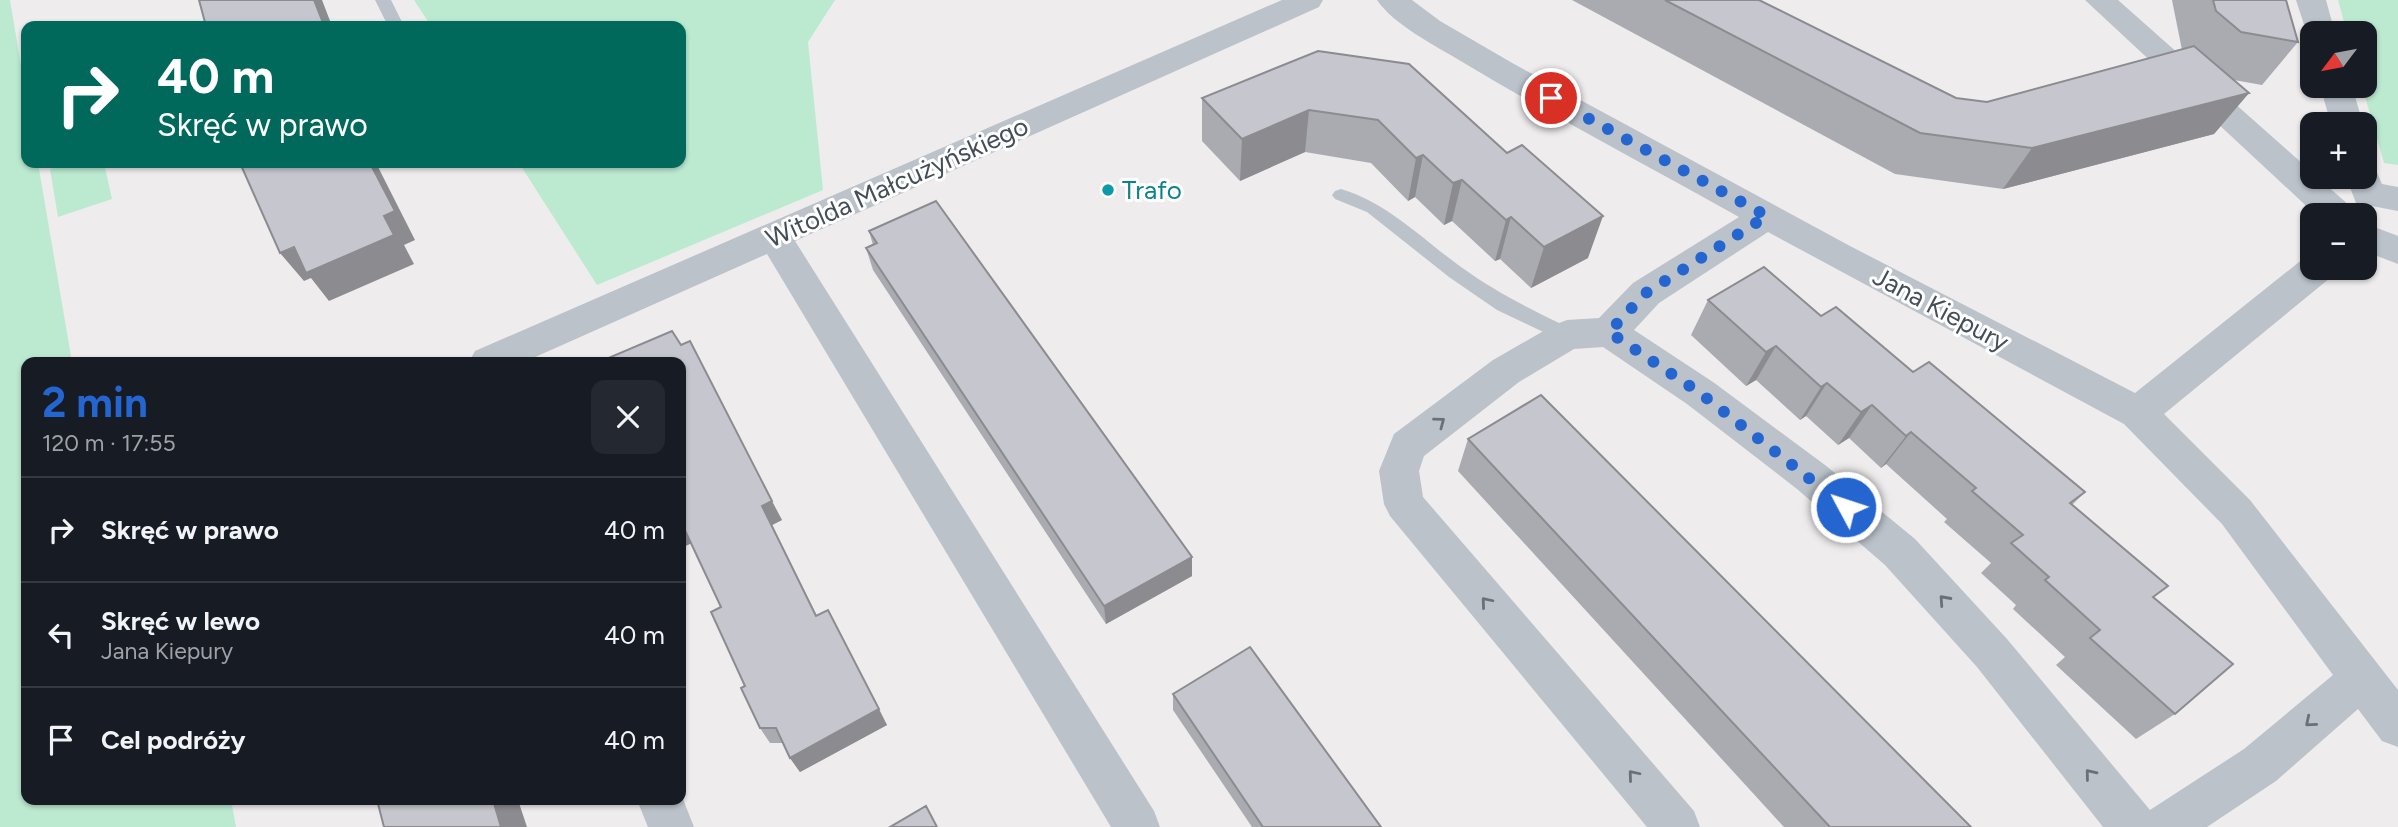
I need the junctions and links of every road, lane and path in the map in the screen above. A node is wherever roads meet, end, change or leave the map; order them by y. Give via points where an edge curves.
1 (383, 0) edge
2 (1308, 0) edge
3 (1392, 0) edge
4 (2100, 0) edge
5 (2311, 0) edge
6 (1264, 8) edge
7 (394, 21) edge
8 (2317, 21) edge
9 (1341, 195) dead end
10 (2325, 203) edge
11 (1767, 216) junction
12 (774, 236) junction
13 (2377, 242) edge
14 (2398, 251) edge
15 (2302, 280) edge
16 (1609, 332) junction
17 (1567, 335) junction
18 (499, 357) edge
19 (2138, 413) junction
20 (2362, 678) junction
21 (2398, 726) edge
22 (662, 805) edge
23 (671, 827) edge
24 (1137, 827) edge
25 (1677, 827) edge
26 (2133, 827) edge
27 (2166, 827) edge

1 - 7 lane
2 - 6 street, Witolda Małcużyńskiego
3 - 11 street, Jana Kiepury via 1503,72
4 - 10 street
5 - 8 street
6 - 12 street, Witolda Małcużyńskiego
9 - 17 lane via 1373,208 1503,305
11 - 16 street via 1646,293
11 - 19 street, Jana Kiepury
12 - 18 street, Witolda Małcużyńskiego
12 - 24 street
13 - 14 street
15 - 19 street
16 - 17 street
26 -> 16 street via 1992,653 1900,552 1700,393
25 -> 17 street via 1404,504 1399,471 1409,446 1506,371
19 - 20 street, Jana Kiepury via 2236,512
20 - 21 street, Jana Kiepury
20 -> 27 street via 2260,765
22 - 23 street

